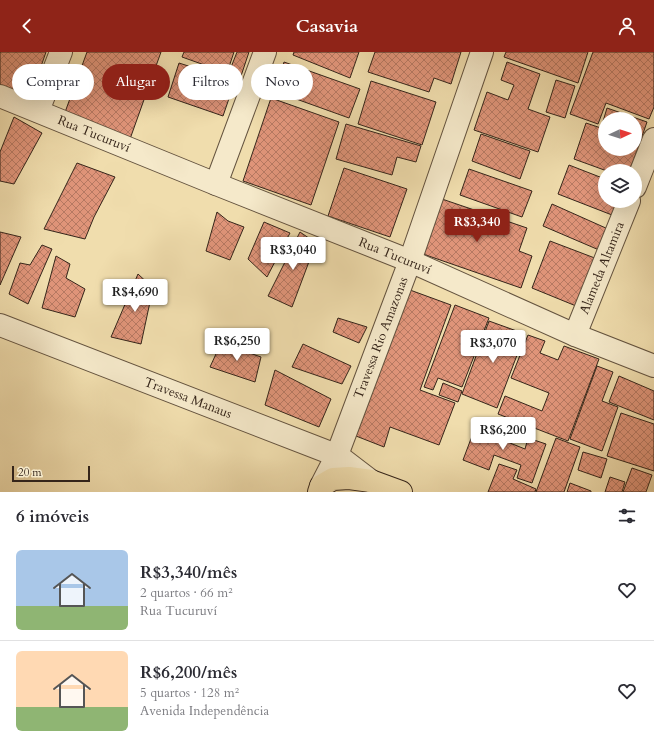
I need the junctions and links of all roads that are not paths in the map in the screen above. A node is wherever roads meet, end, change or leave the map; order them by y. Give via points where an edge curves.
1 (60, 52) edge
2 (264, 52) edge
3 (482, 52) edge
4 (0, 96) edge
5 (38, 111) junction
6 (654, 139) edge
7 (642, 169) edge
8 (216, 184) junction
9 (626, 208) edge
10 (410, 262) junction
11 (0, 325) edge
12 (576, 335) junction
13 (654, 366) edge
14 (337, 455) junction
15 (371, 481) junction
16 (320, 489) edge
17 (402, 492) edge

1 - 5 street
2 - 8 street
3 - 10 street, Travessa Rio Amazonas
4 - 5 street, Rua Tucuruví
5 - 8 street, Rua Tucuruví
6 - 7 street
8 - 10 street, Rua Tucuruví
9 - 12 street, Alameda Altamira
10 - 12 street, Rua Tucuruví
10 - 14 street, Travessa Rio Amazonas
11 - 14 street, Travessa Manaus
12 - 13 street, Rua Tucuruví
14 - 15 street, Travessa Manaus
14 - 16 street, Travessa Rio Amazonas
15 - 16 main road via 333,479
15 - 17 main road

